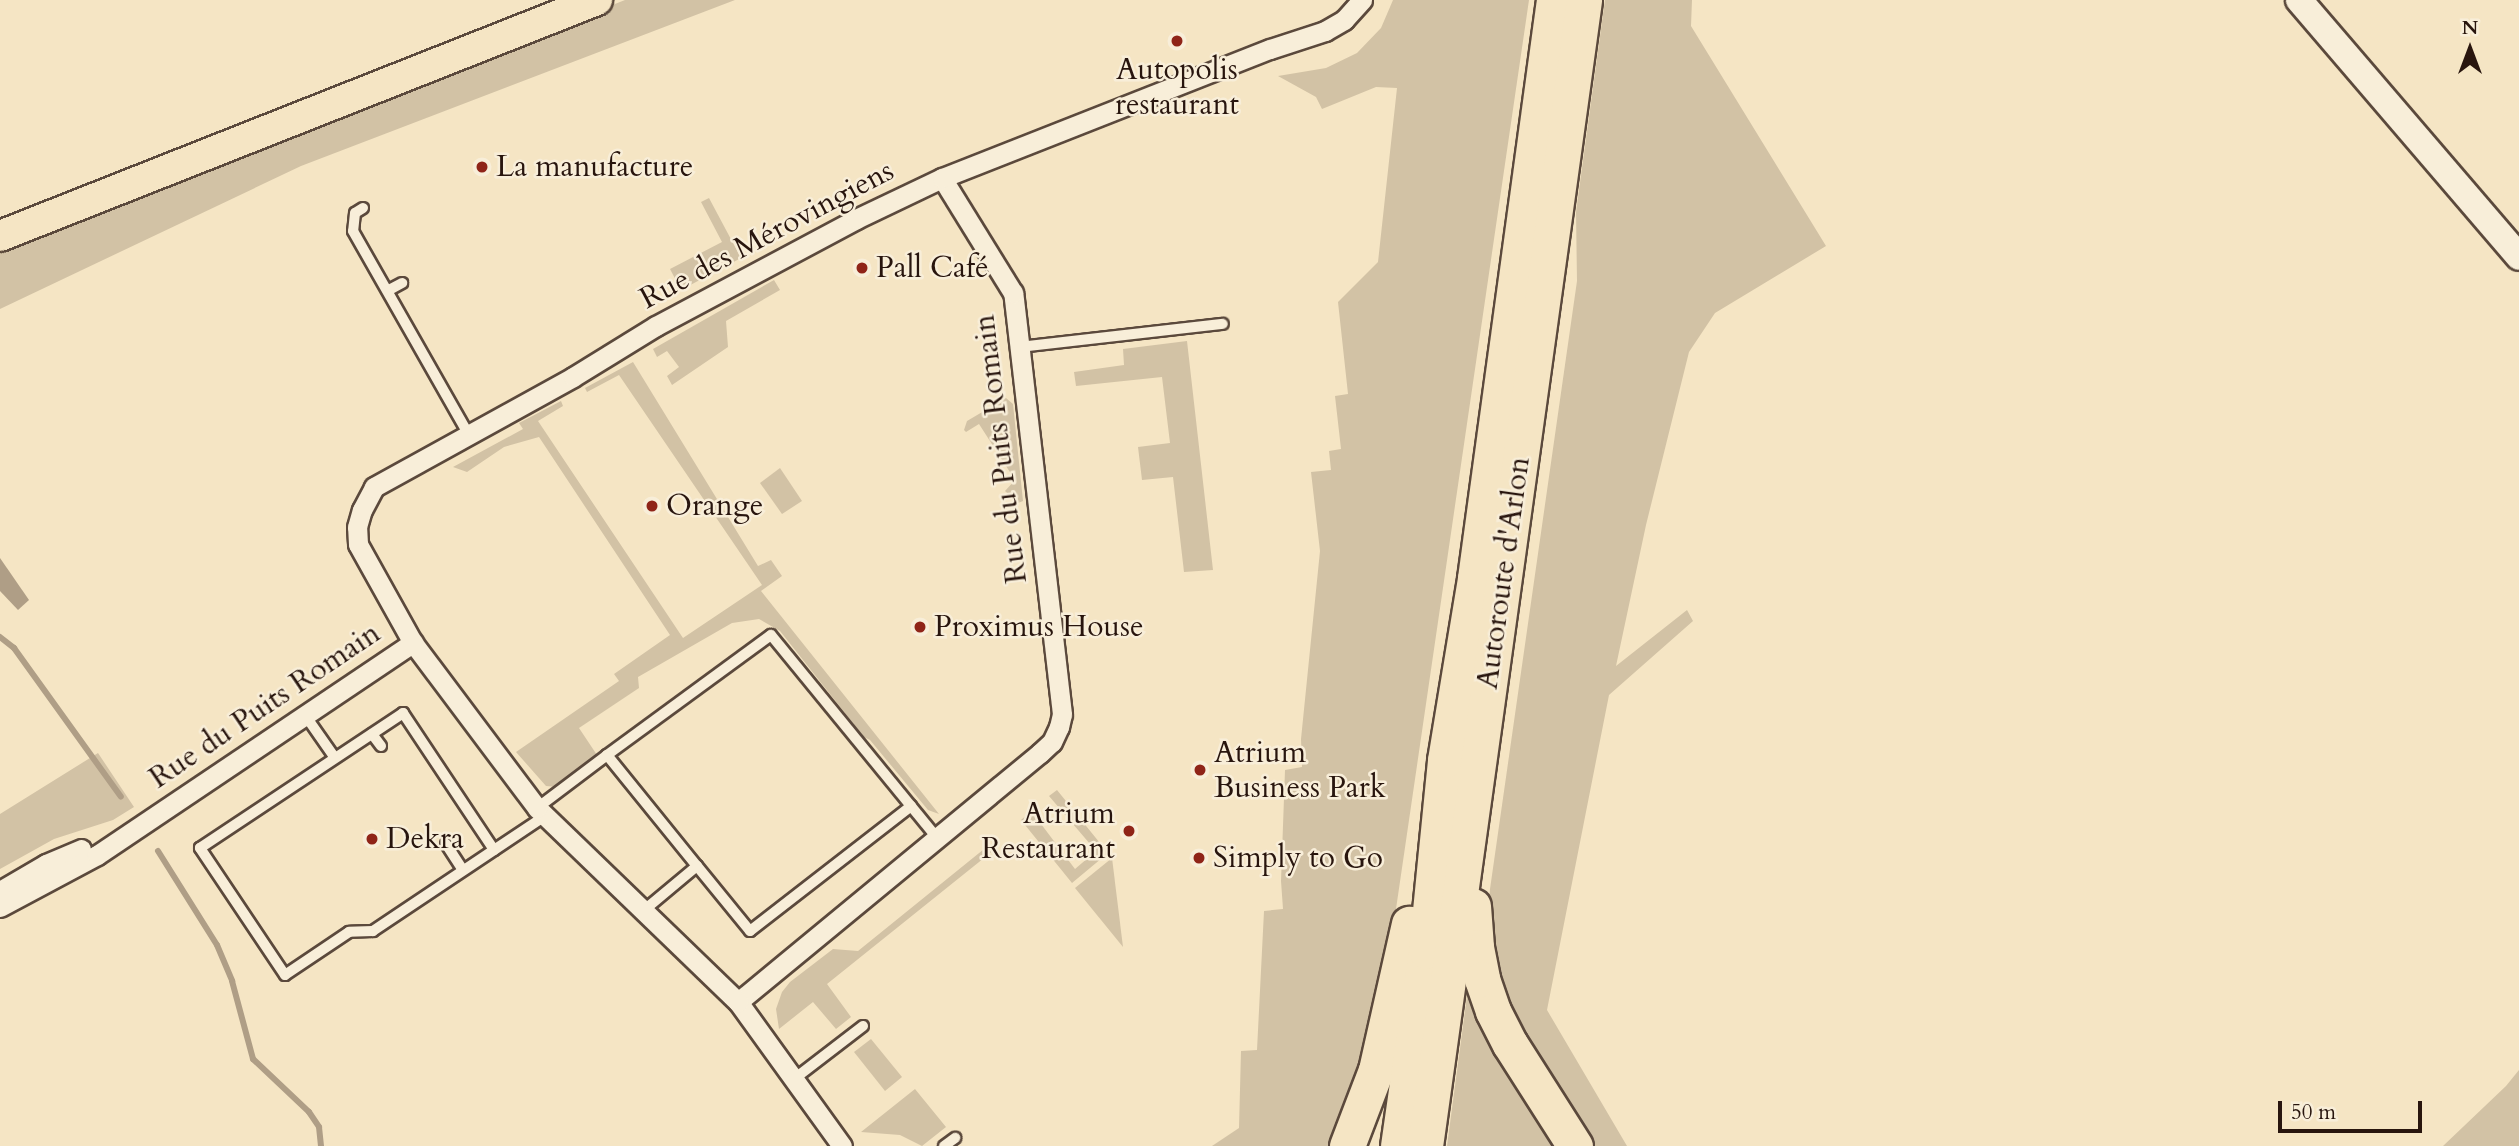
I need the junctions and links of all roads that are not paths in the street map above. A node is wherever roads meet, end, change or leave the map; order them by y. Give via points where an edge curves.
1 (597, 0) edge
2 (1362, 0) edge
3 (1554, 0) edge
4 (1584, 0) edge
5 (2298, 0) edge
6 (942, 178) junction
7 (363, 208) dead end
8 (0, 236) edge
9 (2519, 257) edge
10 (402, 283) dead end
11 (389, 290) junction
12 (1223, 324) dead end
13 (1020, 347) junction
14 (446, 366) dead end
15 (434, 372) junction
16 (469, 435) junction
17 (413, 643) junction
18 (305, 715) junction
19 (372, 734) junction
20 (381, 746) dead end
21 (607, 755) junction
22 (335, 758) junction
23 (1445, 760) junction
24 (911, 806) junction
25 (541, 812) junction
26 (131, 831) junction
27 (937, 838) junction
28 (446, 844) dead end
29 (495, 850) junction
30 (1466, 852) junction
31 (698, 866) junction
32 (463, 870) junction
33 (0, 891) edge
34 (0, 907) edge
35 (643, 912) junction
36 (738, 1002) junction
37 (863, 1027) dead end
38 (794, 1079) junction
39 (955, 1138) dead end
40 (845, 1145) edge
41 (944, 1146) edge
42 (1347, 1146) edge
43 (1398, 1146) edge
44 (1425, 1146) edge
45 (1575, 1146) edge

1 - 8 main road
2 - 6 street, Rue des Mérovingiens via 1344,20 1314,36 1270,48
3 - 23 highway, Autoroute d'Arlon via 1475,578
4 - 30 highway, Autoroute d'Arlon
5 - 9 main road
6 - 13 street, Rue du Puits Romain via 1013,293
6 - 16 street, Rue des Mérovingiens via 656,326
7 - 11 lane via 355,213 353,232 378,281
10 - 11 lane
11 - 15 lane
12 - 13 lane
13 - 27 street, Rue du Puits Romain via 1062,714 1052,743
14 - 15 lane
15 - 16 lane
16 - 17 street, Rue des Mérovingiens via 374,487 356,527 358,544
17 - 18 street, Rue du Puits Romain
17 - 25 street, Rue du Puits Romain
18 - 22 lane
18 - 26 street, Rue du Puits Romain
19 - 20 lane
19 - 22 lane
19 - 29 lane via 403,713
21 - 24 lane via 771,635
21 - 25 lane
21 - 31 lane
22 - 32 lane via 200,848 285,975 349,932 373,930
23 - 42 highway via 1377,1070
23 - 43 highway, Autoroute d'Arlon via 1426,951
24 - 27 lane
24 - 31 lane via 750,931
25 - 29 lane
25 - 35 street, Rue du Puits Romain
26 - 33 street, Rue du Puits Romain via 46,864
26 - 34 street, Rue du Puits Romain via 97,855
27 - 36 street, Rue du Puits Romain
28 - 32 lane
29 - 32 lane
30 - 44 highway, Autoroute d'Arlon
30 - 45 highway via 1476,947 1493,1011
31 - 35 lane
35 - 36 street, Rue du Puits Romain
36 - 38 street, Rue du Puits Romain
37 - 38 lane
38 - 40 street, Rue du Puits Romain
39 - 41 lane

